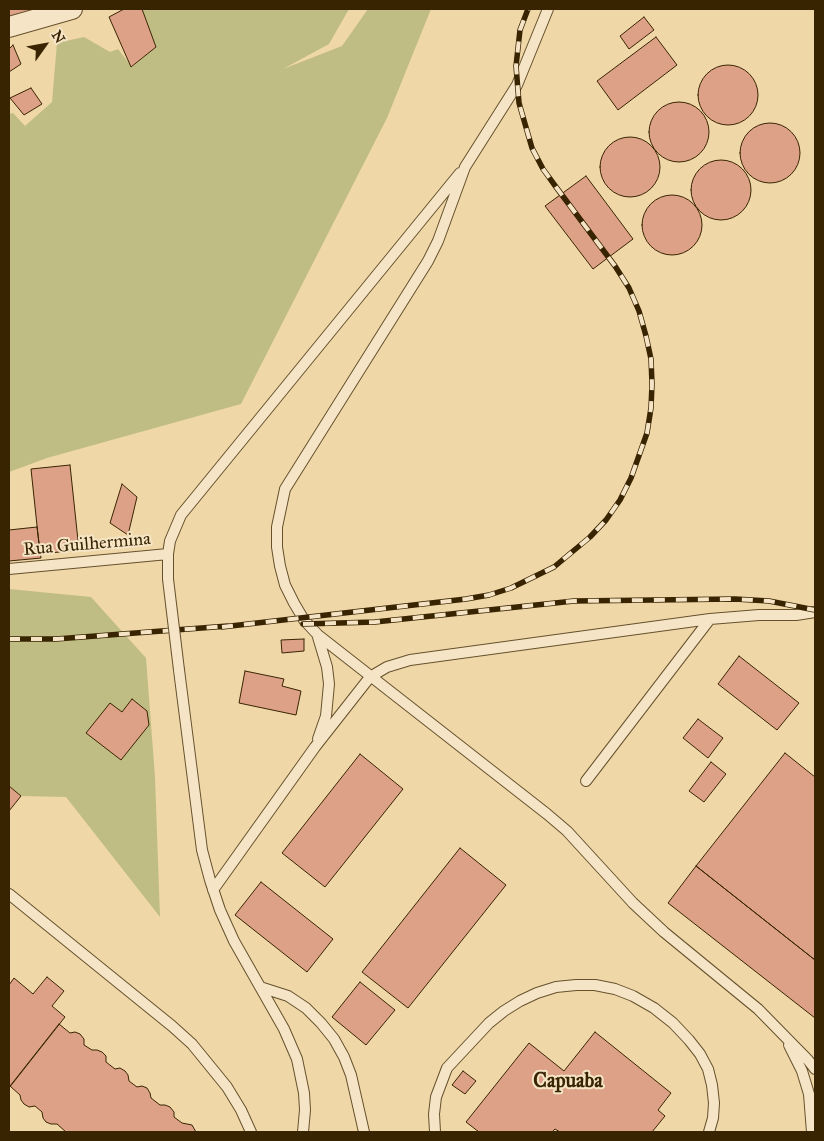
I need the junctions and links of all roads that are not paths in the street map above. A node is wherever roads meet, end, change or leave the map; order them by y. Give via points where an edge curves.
1 (72, 9) edge
2 (548, 9) edge
3 (9, 27) edge
4 (465, 167) junction
5 (168, 554) junction
6 (9, 569) edge
7 (815, 612) edge
8 (710, 618) junction
9 (318, 635) junction
10 (370, 677) junction
11 (315, 747) junction
12 (586, 781) dead end
13 (213, 890) junction
14 (9, 894) edge
15 (260, 987) junction
16 (777, 1028) junction
17 (815, 1069) edge
18 (251, 1132) edge
19 (303, 1132) edge
20 (364, 1132) edge
21 (435, 1132) edge
22 (709, 1132) edge
23 (812, 1132) edge

1 - 3 street
2 - 4 lane via 517,85
4 - 5 lane via 186,510 175,528
4 - 9 lane via 428,260 286,489 280,508 277,547 285,585 304,620
5 - 6 lane, Rua Guilhermina
5 - 13 lane, bridge via 168,579 202,850
7 - 8 lane via 796,616
8 - 10 lane via 410,660
8 - 12 lane
9 - 10 lane
9 - 11 lane via 328,667 329,684 326,716
10 - 11 lane
10 - 16 lane via 567,831 639,909
11 - 13 lane
13 - 15 lane via 234,941
14 - 18 lane via 192,1044 227,1087
15 - 19 lane via 297,1060 304,1093
15 - 20 lane via 288,996 306,1008 334,1039 351,1075
16 - 17 lane
16 - 23 lane via 793,1050 802,1071 809,1094
21 - 22 lane via 436,1098 447,1068 489,1024 520,1001 556,987 595,985 633,996 660,1013 689,1040 704,1062 712,1086 714,1103

